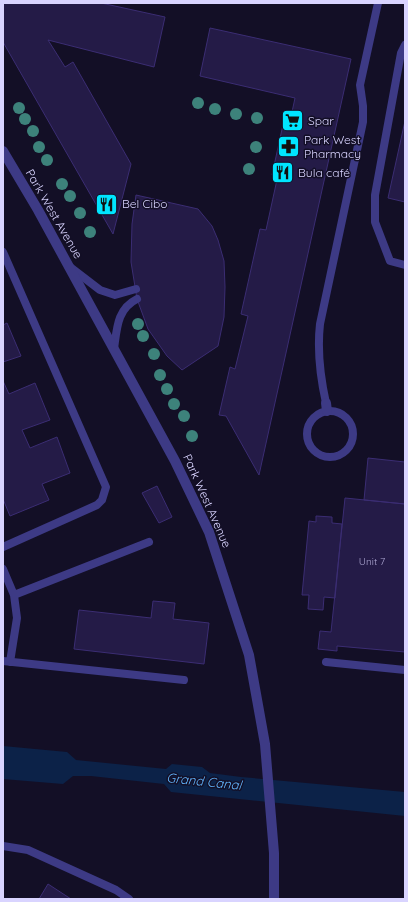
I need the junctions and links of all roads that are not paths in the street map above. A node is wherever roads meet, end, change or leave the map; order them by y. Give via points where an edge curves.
1 (378, 3) edge
2 (405, 45) edge
3 (3, 151) edge
4 (3, 252) edge
5 (405, 264) edge
6 (68, 265) junction
7 (136, 289) dead end
8 (138, 299) dead end
9 (114, 349) junction
10 (327, 407) junction
11 (149, 542) dead end
12 (3, 547) edge
13 (3, 570) edge
14 (14, 595) junction
15 (6, 661) edge
16 (326, 662) dead end
17 (405, 670) edge
18 (184, 680) dead end
19 (3, 846) edge
20 (129, 899) edge
21 (274, 899) edge

1 - 10 lane via 360,85 363,122 320,324 319,364
2 - 5 lane via 401,53 375,195 375,222 390,261
3 - 6 street, Park West Avenue
4 - 12 lane via 106,487 102,500 97,505
6 - 7 lane via 100,290 115,295
6 - 9 street, Park West Avenue
8 - 9 lane via 121,312
9 - 21 street, Park West Avenue via 175,461 209,532 249,655 265,744 274,853
10 - 10 lane via 343,414 352,427 352,443 334,456 320,455 309,444 307,437 309,423
11 - 14 lane
13 - 14 lane
14 - 15 lane via 17,618
15 - 18 lane
16 - 17 lane
19 - 20 lane via 28,850 116,890

